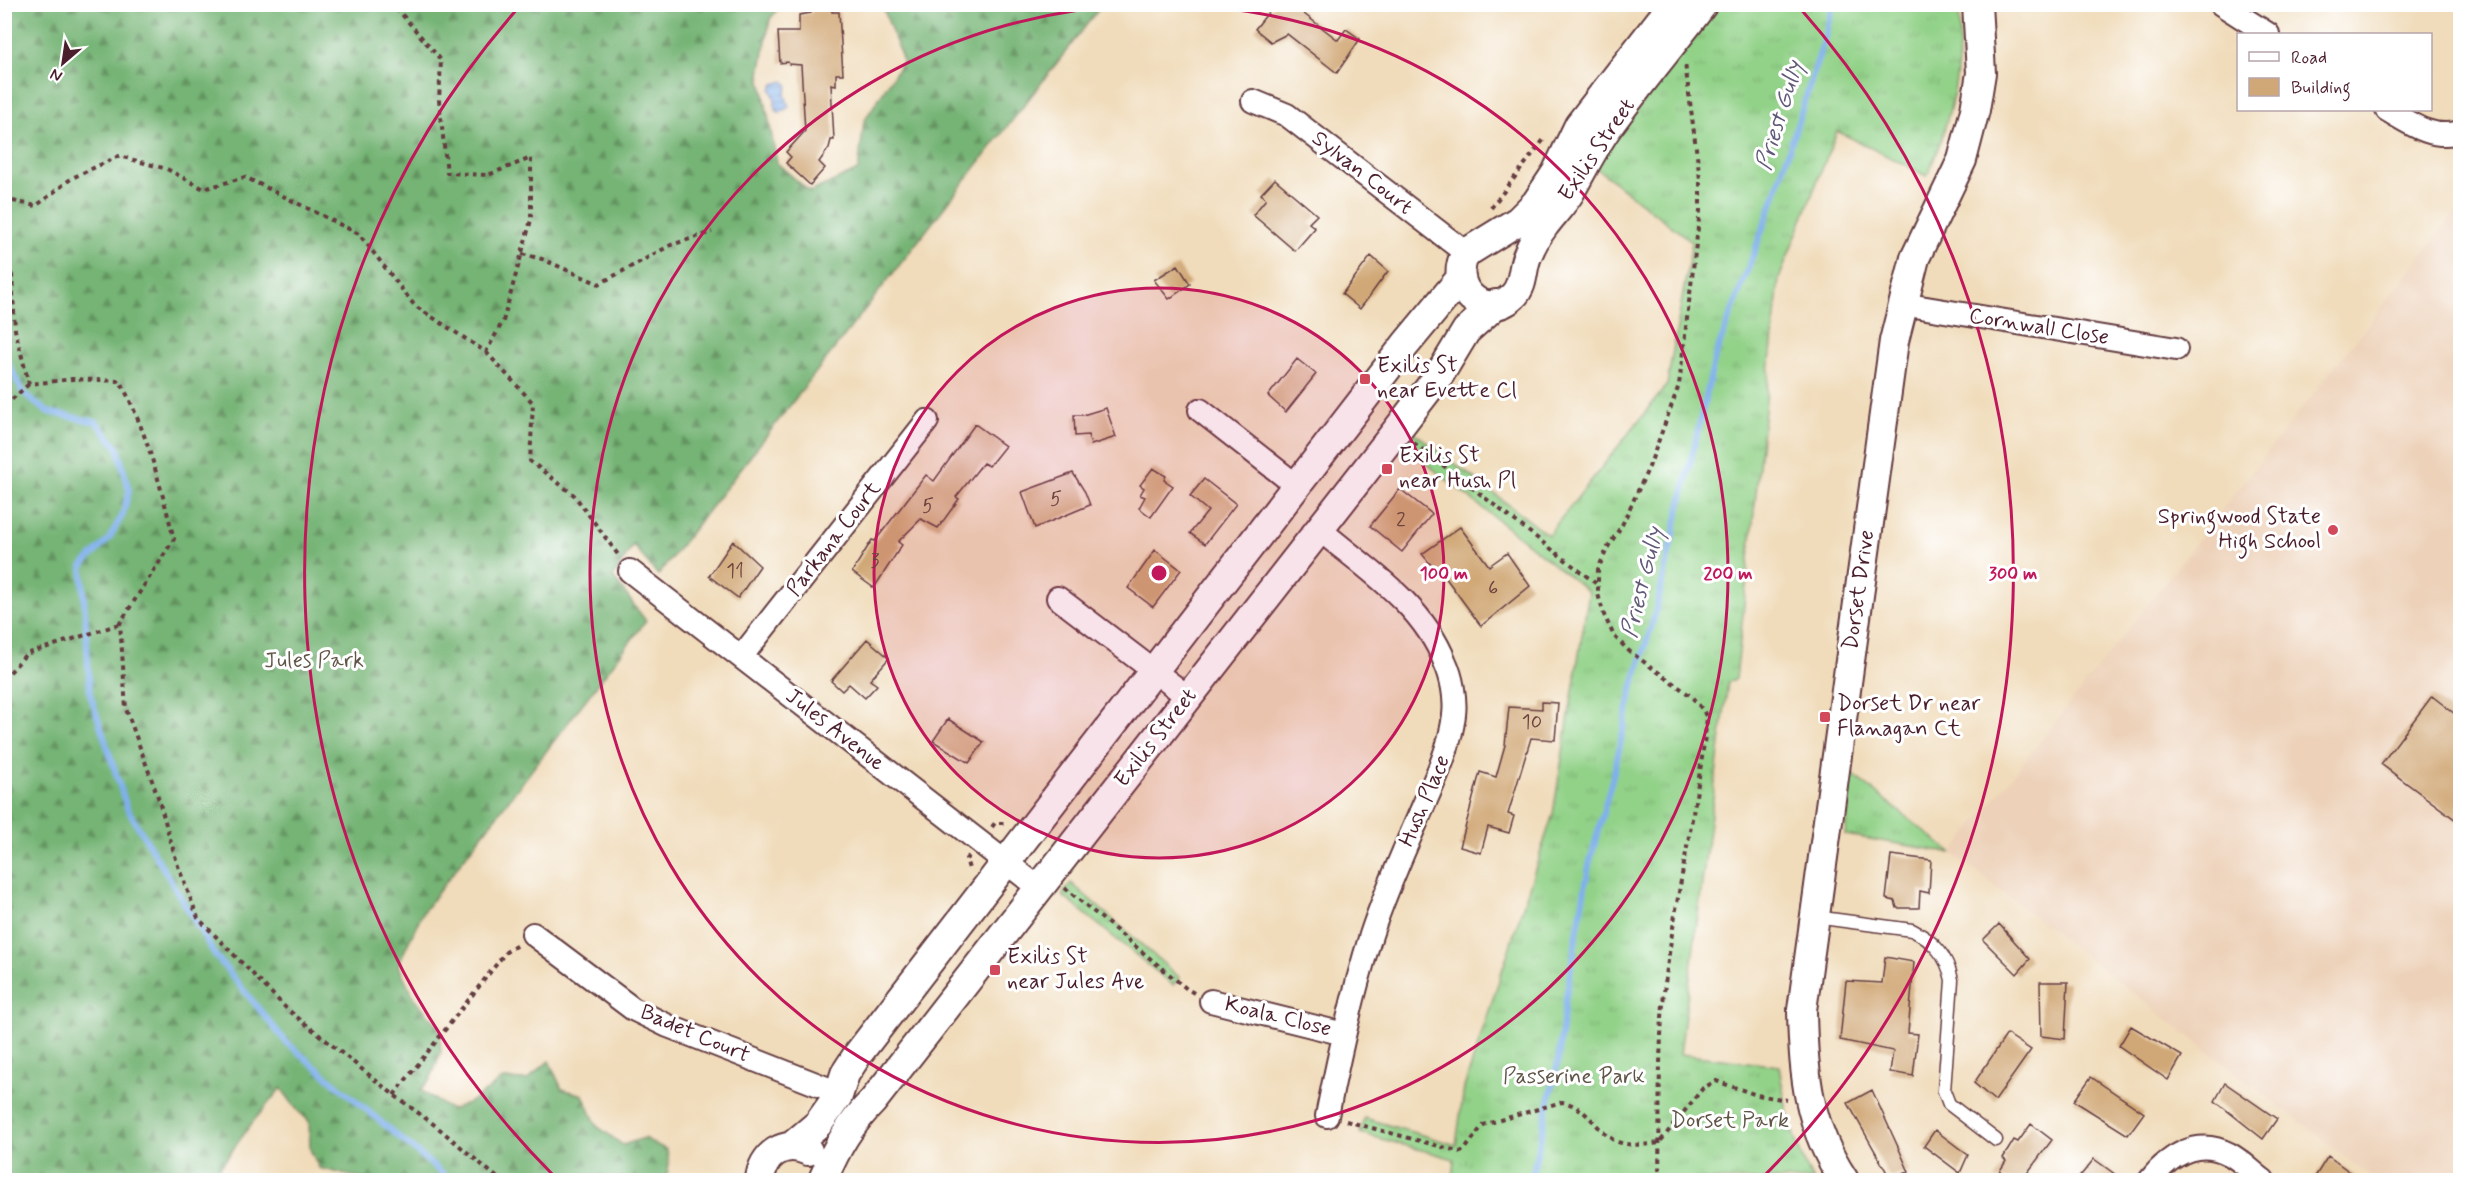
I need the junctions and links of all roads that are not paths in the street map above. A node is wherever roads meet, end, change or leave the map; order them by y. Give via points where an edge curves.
1 (1673, 4) edge
2 (1703, 4) edge
3 (1977, 4) edge
4 (2221, 4) edge
5 (2266, 33) edge
6 (1253, 101) dead end
7 (2390, 111) edge
8 (2460, 132) edge
9 (1470, 258) junction
10 (1523, 272) junction
11 (1496, 304) junction
12 (1902, 304) junction
13 (2176, 349) dead end
14 (1200, 410) dead end
15 (927, 421) dead end
16 (1297, 486) junction
17 (1318, 529) junction
18 (630, 571) road end
19 (1058, 598) dead end
20 (741, 657) junction
21 (1154, 671) junction
22 (1188, 697) junction
23 (1006, 862) junction
24 (1044, 882) junction
25 (1814, 917) junction
26 (533, 934) road end
27 (1211, 1001) road end
28 (1344, 1034) junction
29 (838, 1093) junction
30 (1327, 1116) road end
31 (1996, 1140) dead end
32 (792, 1146) junction
33 (824, 1179) edge
34 (760, 1180) edge
35 (1844, 1180) edge
36 (2150, 1180) edge
37 (2263, 1180) edge

1 - 9 street, Exilis Street via 1580,125 1536,203
2 - 10 street, Exilis Street via 1588,155 1568,194 1527,254
3 - 12 street, Dorset Drive via 1981,73 1976,110 1962,160 1916,258
4 - 5 street
6 - 9 street, Sylvan Court via 1287,115
7 - 8 street via 2436,135
9 - 10 street via 1496,242 1515,252
9 - 11 street via 1469,296
9 - 16 street, Exilis Street
10 - 11 street, Exilis Street via 1512,297
11 - 17 street, Exilis Street via 1466,331 1440,374
12 - 13 street, Cornwall Close
12 - 25 street, Dorset Drive
14 - 16 street
15 - 20 street, Parkana Court
16 - 21 street, Exilis Street
17 - 22 street, Exilis Street
17 - 28 street, Hush Place via 1421,618 1446,662 1454,712 1450,740 1439,770 1382,903
18 - 20 street, Jules Avenue
19 - 21 street
20 - 23 street, Jules Avenue
21 - 22 street
21 - 23 street, Exilis Street
22 - 24 street, Exilis Street
23 - 24 street, Jules Avenue
23 - 29 street, Exilis Street via 858,1054
24 - 33 street, Exilis Street via 854,1121
25 - 31 lane via 1912,930 1941,951 1952,980 1944,1091 1949,1104
25 - 35 street, Dorset Drive via 1802,1010 1803,1063 1809,1100 1828,1157
26 - 29 street, Badet Court via 633,1009
27 - 28 street, Koala Close
28 - 30 street, Hush Place
29 - 32 street, Exilis Street via 818,1124
32 - 33 street, Exilis Street via 818,1159
32 - 34 street, Exilis Street via 781,1148 765,1161
36 - 37 street via 2174,1155 2202,1148 2229,1154

